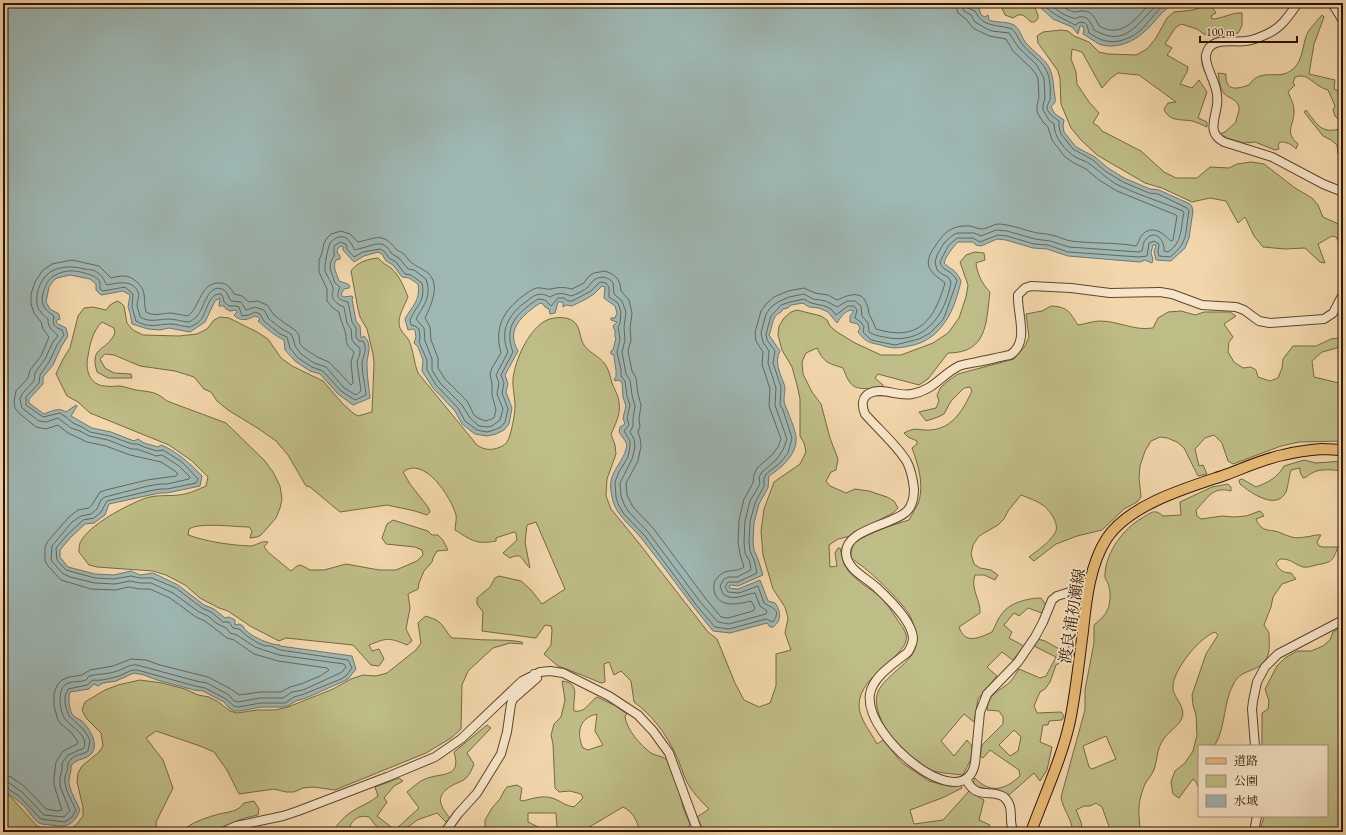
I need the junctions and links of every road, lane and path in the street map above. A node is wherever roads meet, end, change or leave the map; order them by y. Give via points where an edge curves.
1 (1298, 3) edge
2 (1332, 3) edge
3 (1343, 21) edge
4 (1343, 192) edge
5 (1343, 294) edge
6 (1343, 450) edge
7 (1089, 586) junction
8 (1343, 620) edge
9 (534, 674) junction
10 (1255, 745) edge
11 (966, 779) junction
12 (1258, 817) edge
13 (223, 832) edge
14 (445, 832) edge
15 (698, 832) edge
16 (1014, 832) edge
17 (1031, 832) edge
18 (1254, 832) edge

1 - 4 street via 1270,33 1245,41 1214,43 1206,53 1218,98 1213,131 1218,139 1224,142 1272,157
2 - 3 street
5 - 11 street via 1334,313 1324,320 1270,323 1259,321 1236,307 1202,305 1160,292 1110,293 1032,286 1025,288 1018,296 1021,341 1016,352 960,365 932,387 910,395 876,391 866,396 862,408 907,462 914,495 908,511 867,530 849,542 846,549 848,562 897,608 908,624 913,639 908,652 876,680 870,694 871,710 883,733 912,764 934,777 956,782
6 - 7 main road, 渡良浦初瀬線 via 1303,451 1268,459 1193,486 1135,511 1107,538 1096,560
7 - 11 street via 1052,600 1035,637 1018,662 987,694 980,712 974,770
7 - 17 main road, 渡良浦初瀬線 via 1070,723
8 - 10 street via 1278,654 1265,667 1257,682 1253,701
9 - 13 street via 522,681 461,739 435,756 298,811 236,826
9 - 14 street via 537,678 517,694 511,704 501,754 477,793
9 - 15 street via 550,671 568,676 638,715 669,753
11 - 16 street via 968,784 980,792 1004,798 1012,812 1011,824
12 - 18 street

